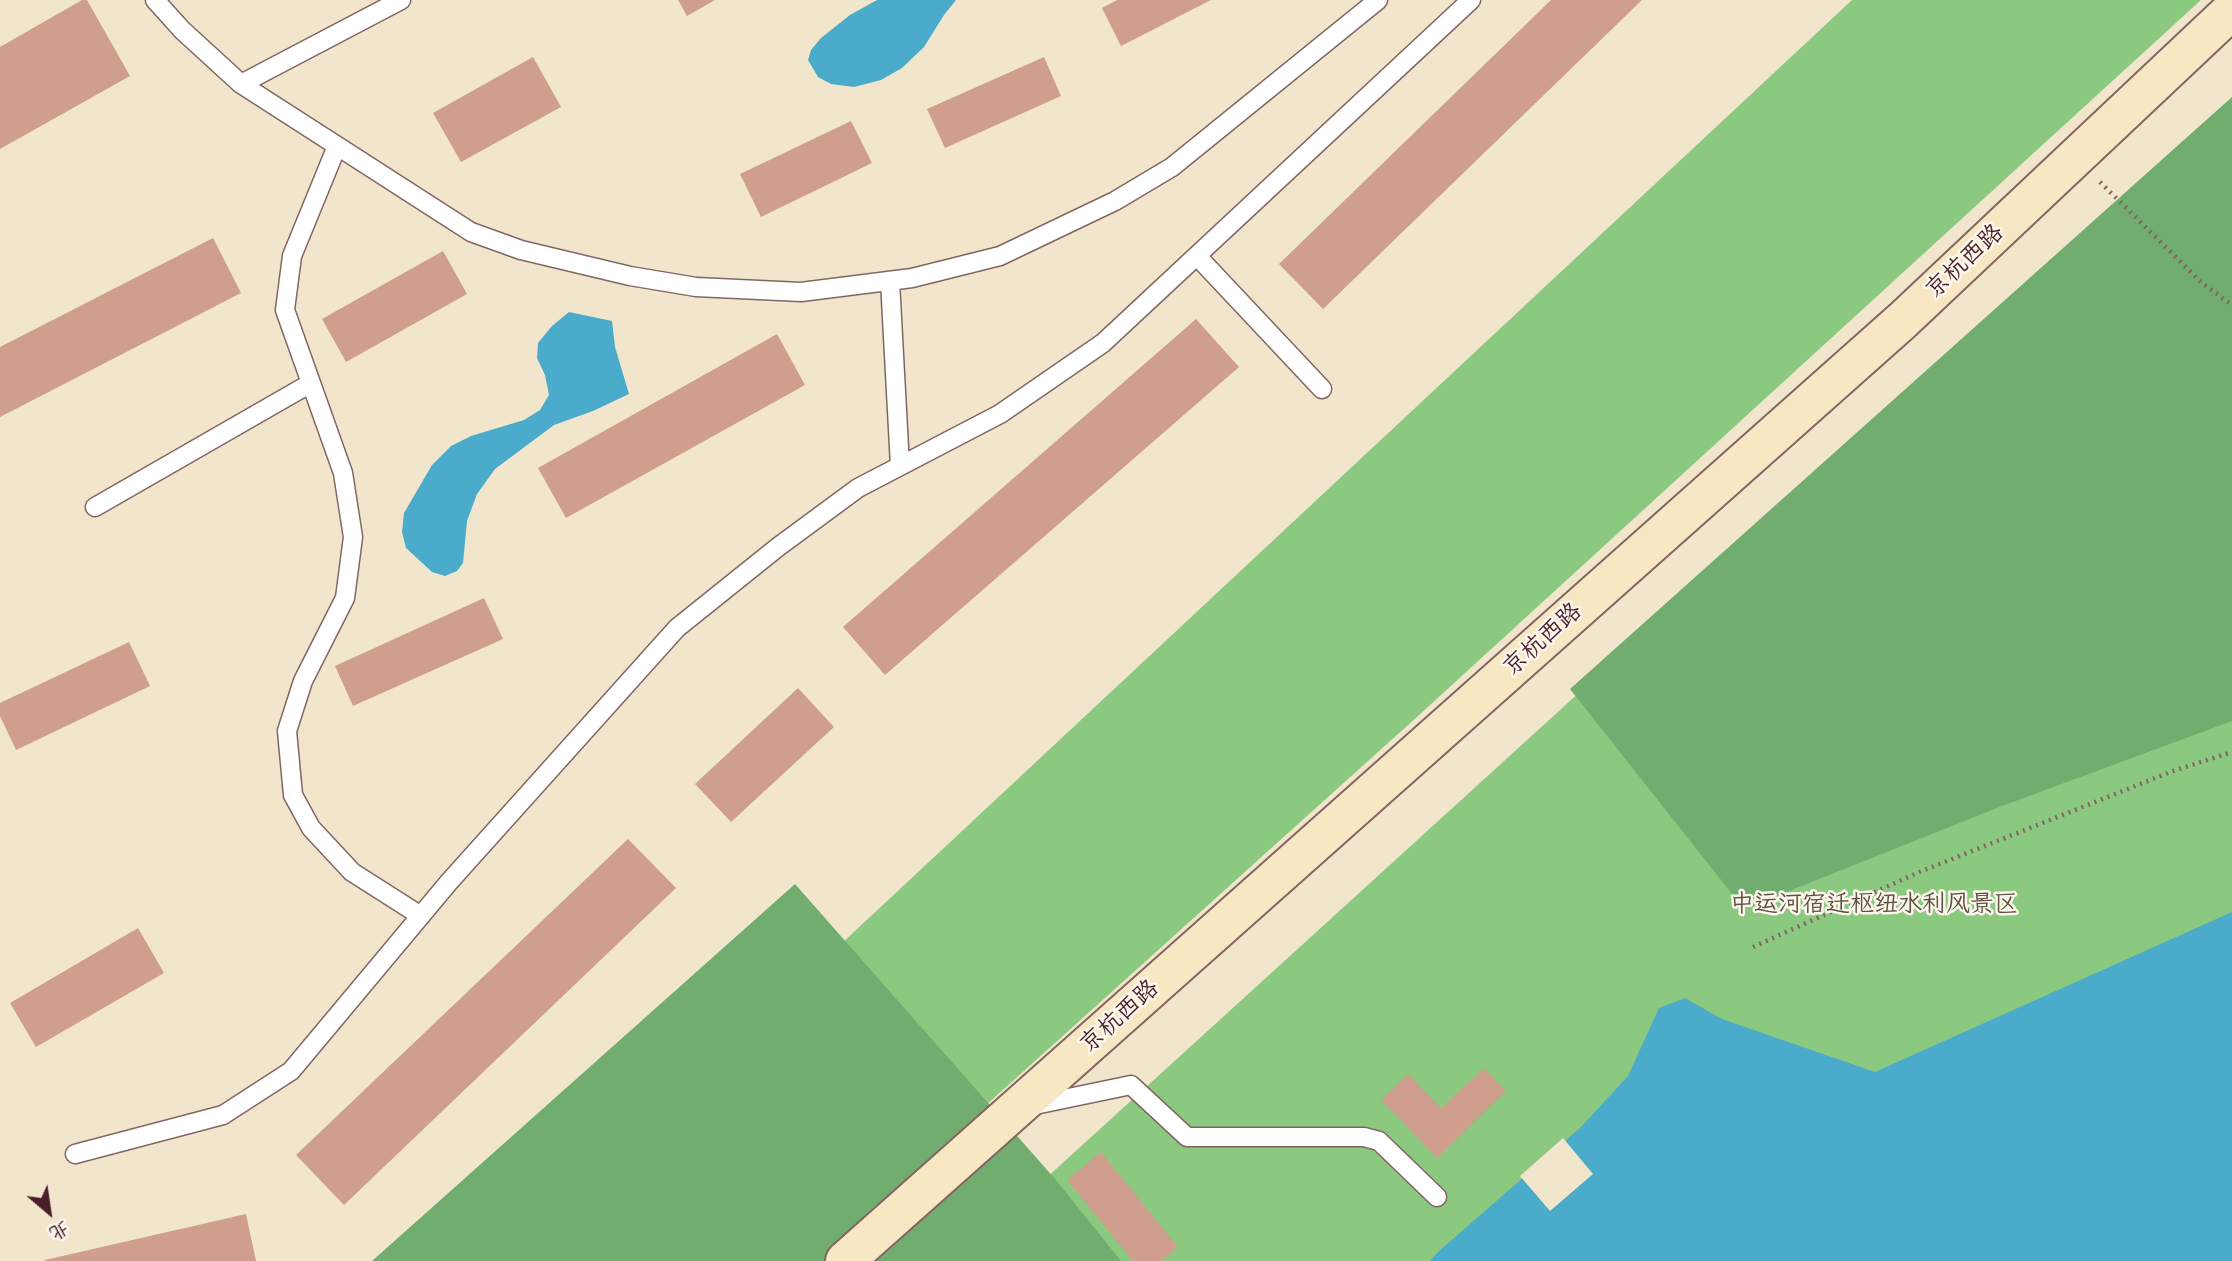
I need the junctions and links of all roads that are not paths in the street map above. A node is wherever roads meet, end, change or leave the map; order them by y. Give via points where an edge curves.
1 (155, 0) edge
2 (401, 0) edge
3 (1377, 0) edge
4 (1471, 0) edge
5 (2232, 10) edge
6 (241, 84) junction
7 (338, 146) junction
8 (1197, 256) junction
9 (890, 281) junction
10 (311, 383) junction
11 (1322, 389) dead end
12 (901, 466) junction
13 (95, 507) dead end
14 (421, 916) junction
15 (1016, 1109) junction
16 (75, 1154) dead end
17 (1437, 1197) dead end
18 (845, 1261) edge

1 - 6 lane
2 - 6 lane
3 - 9 lane via 1172,167 1115,201 1000,256
4 - 8 lane
5 - 15 street, 京杭西路 via 1903,320
6 - 7 lane
7 - 9 lane via 471,232 521,250 696,287 801,292
7 - 10 lane via 292,256 285,310
8 - 11 lane
8 - 12 lane via 1103,343 1000,414
9 - 12 lane
10 - 13 lane
10 - 14 lane via 343,473 353,537 345,598 303,681 287,731 293,795 311,828 352,872
12 - 14 lane via 848,495 677,628
14 - 16 lane via 291,1071 223,1115
15 - 17 lane via 1131,1085 1187,1137 1364,1137 1380,1141
15 - 18 street, 京杭西路

